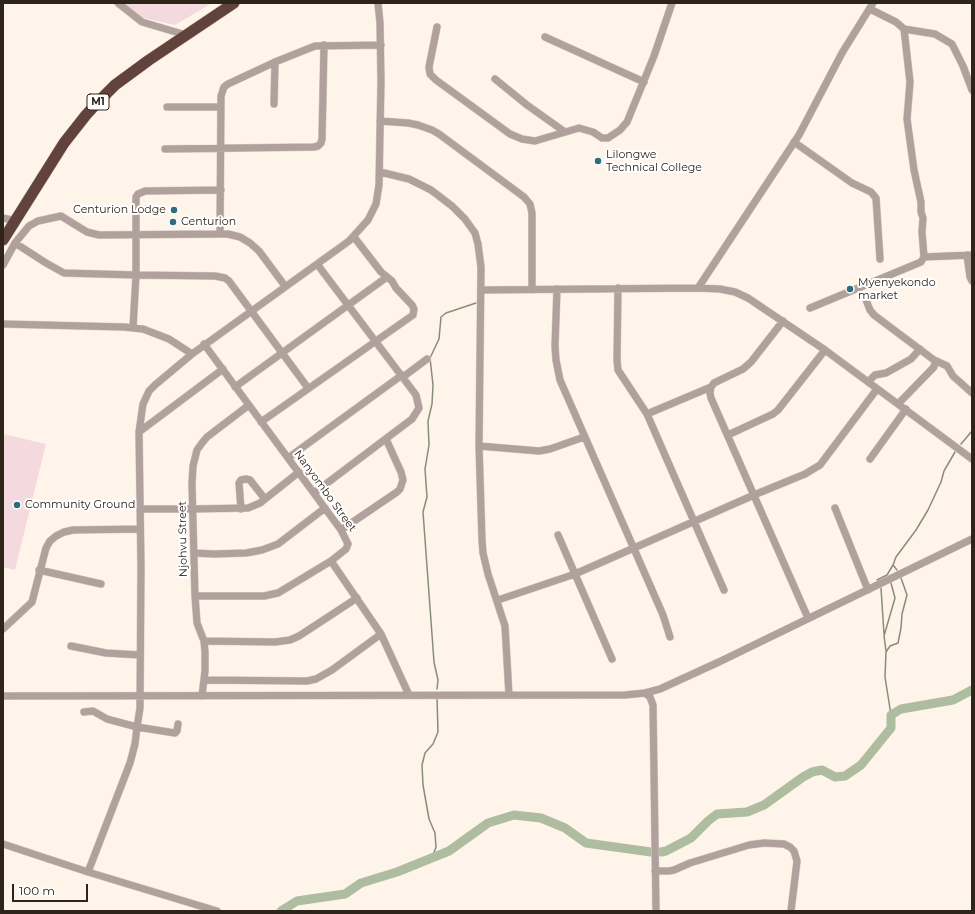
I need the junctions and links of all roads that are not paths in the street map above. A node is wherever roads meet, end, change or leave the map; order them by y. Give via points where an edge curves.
1 (118, 3) edge
2 (234, 3) edge
3 (378, 3) edge
4 (672, 3) edge
5 (872, 6) edge
6 (437, 27) dead end
7 (904, 29) junction
8 (186, 35) junction
9 (546, 37) dead end
10 (324, 45) junction
11 (381, 45) junction
12 (275, 62) junction
13 (495, 79) dead end
14 (644, 82) junction
15 (972, 90) edge
16 (274, 104) dead end
17 (167, 107) dead end
18 (221, 107) junction
19 (380, 121) junction
20 (565, 132) junction
21 (794, 142) junction
22 (222, 148) junction
23 (165, 149) dead end
24 (380, 172) junction
25 (221, 190) junction
26 (3, 218) edge
27 (16, 221) junction
28 (135, 234) junction
29 (220, 234) junction
30 (354, 237) junction
31 (3, 240) edge
32 (15, 243) junction
33 (970, 255) edge
34 (924, 257) junction
35 (880, 259) dead end
36 (317, 264) junction
37 (3, 265) edge
38 (136, 275) junction
39 (387, 277) junction
40 (972, 281) edge
41 (285, 286) junction
42 (618, 288) junction
43 (698, 288) junction
44 (557, 289) junction
45 (481, 290) junction
46 (532, 290) junction
47 (866, 300) dead end
48 (348, 305) junction
49 (810, 308) dead end
50 (251, 312) junction
51 (783, 321) junction
52 (3, 324) edge
53 (133, 328) junction
54 (376, 340) junction
55 (204, 344) junction
56 (825, 350) junction
57 (920, 350) junction
58 (281, 352) junction
59 (192, 354) junction
60 (427, 359) dead end
61 (934, 360) junction
62 (223, 369) junction
63 (402, 376) junction
64 (868, 382) junction
65 (235, 386) junction
66 (711, 387) junction
67 (308, 388) junction
68 (877, 389) junction
69 (972, 393) edge
70 (898, 404) junction
71 (249, 405) junction
72 (906, 409) junction
73 (647, 414) junction
74 (261, 422) junction
75 (140, 432) junction
76 (728, 435) junction
77 (584, 437) junction
78 (386, 439) junction
79 (479, 446) junction
80 (288, 458) junction
81 (870, 459) dead end
82 (972, 459) edge
83 (299, 472) junction
84 (314, 493) junction
85 (754, 495) junction
86 (265, 499) junction
87 (325, 508) junction
88 (835, 508) dead end
89 (140, 509) junction
90 (193, 509) junction
91 (241, 509) junction
92 (694, 522) junction
93 (140, 529) junction
94 (341, 530) junction
95 (558, 535) dead end
96 (972, 539) edge
97 (634, 548) junction
98 (194, 553) junction
99 (330, 560) junction
100 (39, 570) junction
101 (575, 574) junction
102 (101, 584) dead end
103 (724, 590) dead end
104 (868, 590) junction
105 (195, 596) junction
106 (357, 598) junction
107 (498, 600) junction
108 (808, 618) junction
109 (4, 626) edge
110 (381, 634) junction
111 (670, 637) dead end
112 (204, 641) junction
113 (71, 646) dead end
114 (140, 655) junction
115 (612, 659) dead end
116 (205, 680) junction
117 (645, 693) junction
118 (408, 695) junction
119 (509, 695) junction
120 (3, 696) edge
121 (139, 696) junction
122 (202, 696) junction
123 (84, 712) dead end
124 (178, 724) dead end
125 (138, 728) junction
126 (3, 844) edge
127 (655, 871) junction
128 (88, 872) junction
129 (218, 911) edge
130 (656, 911) edge
131 (790, 911) edge

1 - 8 street via 142,22
2 - 8 highway, M1
3 - 11 street
4 - 14 street
5 - 7 street
5 - 21 street via 842,53
6 - 20 street via 429,66 430,74 436,80 516,137 535,141
7 - 15 street via 935,34 952,44
7 - 34 street via 910,82 907,119 923,218
8 - 27 highway, M1 via 116,85 86,115 64,143
9 - 14 street
10 - 11 street
10 - 12 street via 315,46
10 - 22 street via 321,143 314,148
11 - 19 street
12 - 16 street
12 - 18 street via 224,87
13 - 20 street
14 - 20 street via 627,122 608,138 602,138 583,129
17 - 18 street
18 - 22 street
19 - 24 street
19 - 46 street via 408,123 435,132 524,196 530,204 532,213
21 - 35 street via 852,183 871,192 876,198
21 - 43 street
22 - 23 street
22 - 25 street
24 - 30 street via 378,194 372,212
24 - 45 street via 402,177 423,186 466,219 475,233 478,244
25 - 28 street via 141,192 135,201
25 - 29 street
26 - 27 street
27 - 31 highway, M1
28 - 29 street
28 - 32 street via 93,233 57,216 33,223
28 - 38 street
29 - 41 street via 234,235 250,243
30 - 36 street
30 - 39 street
32 - 37 street
32 - 38 street via 64,273
33 - 34 street
33 - 40 street
34 - 49 street via 921,262
36 - 41 street
36 - 48 street
38 - 50 street via 220,276 229,281
38 - 53 street
39 - 48 street
39 - 54 street via 412,305 414,312
41 - 50 street
42 - 43 street
42 - 44 street
42 - 73 street via 617,365
43 - 51 street via 735,292
44 - 46 street
44 - 77 street via 555,346 560,380
45 - 46 street
45 - 79 street
47 - 57 street via 874,315
48 - 54 street
48 - 58 street
50 - 55 street
50 - 58 street
51 - 56 street
51 - 66 street via 751,362 743,369 718,380
52 - 53 street
53 - 59 street via 160,335
54 - 63 street
54 - 67 street
55 - 59 street
55 - 62 street, Nanyombo Street
56 - 64 street
56 - 76 street via 778,410
57 - 61 street
57 - 64 street via 911,359 886,373 875,374
58 - 65 street
58 - 67 street
59 - 75 street via 149,391 142,408
60 - 63 street
61 - 69 street via 947,366 953,376
61 - 70 street via 934,367
62 - 65 street, Nanyombo Street
62 - 75 street
63 - 78 street via 416,395 419,408 412,420
63 - 80 street
64 - 68 street
65 - 71 street, Nanyombo Street
66 - 73 street
66 - 76 street via 711,398
67 - 74 street
68 - 70 street
68 - 85 street via 820,465
70 - 72 street
71 - 74 street, Nanyombo Street
71 - 90 street, Njohvu Street via 207,437 197,450 193,466
72 - 81 street
72 - 82 street
73 - 92 street
74 - 80 street, Nanyombo Street
75 - 89 street
76 - 85 street
77 - 79 street via 539,451
77 - 97 street
78 - 84 street
78 - 94 street via 401,472 403,480 400,489
79 - 107 street via 483,553
80 - 83 street, Nanyombo Street
83 - 84 street, Nanyombo Street
83 - 86 street
84 - 87 street, Nanyombo Street
85 - 92 street
85 - 108 street
86 - 91 street via 254,506
86 - 91 street via 250,480 241,480
87 - 94 street, Nanyombo Street
87 - 98 street via 278,544 262,550 250,553
88 - 104 street
89 - 90 street
89 - 93 street
90 - 91 street
90 - 98 street, Njohvu Street
92 - 97 street
92 - 103 street
93 - 100 street via 64,532 50,541
93 - 114 street
94 - 99 street, Nanyombo Street via 348,546
95 - 101 street
96 - 104 street
97 - 101 street
97 - 111 street
98 - 105 street, Njohvu Street
99 - 105 street via 284,590 271,594
99 - 106 street
100 - 102 street
100 - 109 street via 32,602
101 - 107 street
101 - 115 street
104 - 108 street
105 - 112 street, Njohvu Street via 197,623
106 - 110 street
106 - 112 street via 290,640
107 - 119 street via 506,631
108 - 117 street via 678,681
110 - 116 street via 332,670 307,682
110 - 118 street
112 - 116 street, Njohvu Street
113 - 114 street via 106,653
114 - 121 street
116 - 122 street, Njohvu Street
117 - 119 street
117 - 127 street via 654,706
118 - 119 street
118 - 122 street
120 - 121 street
121 - 122 street
121 - 125 street
123 - 125 street via 93,711 107,719
124 - 125 street via 175,734
125 - 128 street via 130,763
126 - 128 street
127 - 130 street
127 - 131 street via 674,870 749,845 784,844 794,851 797,861
128 - 129 street

